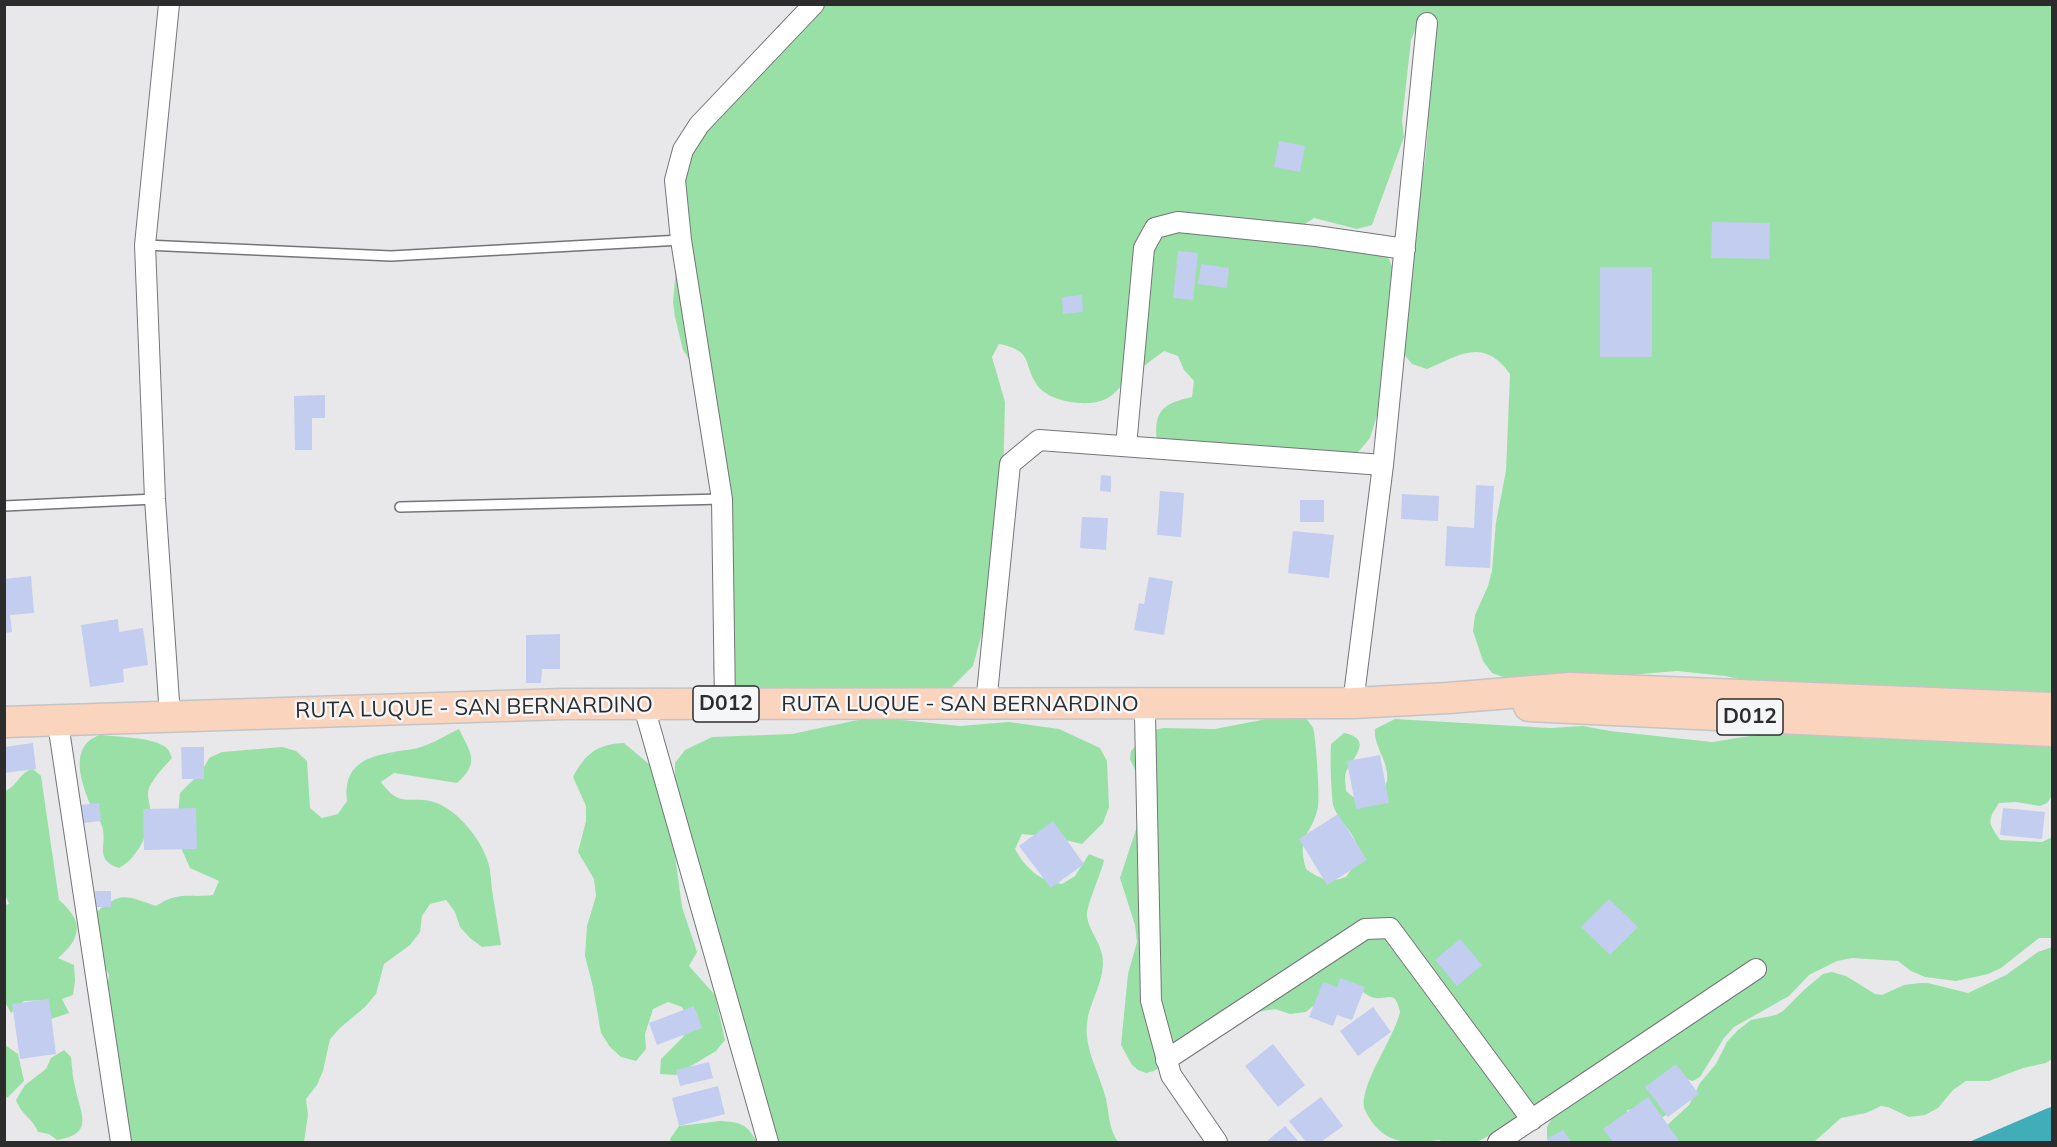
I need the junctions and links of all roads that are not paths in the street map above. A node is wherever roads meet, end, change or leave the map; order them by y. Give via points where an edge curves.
1 (169, 4) edge
2 (814, 4) edge
3 (1427, 23) dead end
4 (681, 240) junction
5 (145, 245) junction
6 (1405, 249) junction
7 (1126, 446) junction
8 (1383, 465) junction
9 (155, 499) junction
10 (722, 499) junction
11 (4, 506) edge
12 (400, 507) dead end
13 (1449, 698) junction
14 (1151, 703) junction
15 (1353, 703) junction
16 (671, 704) junction
17 (724, 704) junction
18 (986, 704) junction
19 (2052, 708) edge
20 (170, 716) junction
21 (54, 720) junction
22 (4, 722) edge
23 (2052, 731) edge
24 (1756, 969) dead end
25 (1167, 1060) junction
26 (1532, 1120) junction
27 (121, 1143) edge
28 (768, 1143) edge
29 (1217, 1143) edge
30 (1498, 1143) edge

1 - 5 street
2 - 4 street via 699,125 682,150 675,180
3 - 6 street
4 - 5 lane via 391,256
4 - 10 street
5 - 9 street
6 - 7 street via 1178,222 1155,228 1144,248
6 - 8 street
7 - 8 street
7 - 18 street via 1039,440 1010,464
8 - 15 street
9 - 11 lane
9 - 20 street
10 - 12 lane
10 - 17 street
13 - 15 main road, RUTA LUQUE - SAN BERNARDINO / D012
13 - 19 main road, D012 via 1570,688
13 - 23 main road, D012 via 1564,709
14 - 15 main road, RUTA LUQUE - SAN BERNARDINO / D012
14 - 18 main road, RUTA LUQUE - SAN BERNARDINO / D012
14 - 25 street via 1145,715 1151,1000
16 - 17 main road, RUTA LUQUE - SAN BERNARDINO / D012
16 - 20 main road, RUTA LUQUE - SAN BERNARDINO / D012
16 - 28 street via 646,714
17 - 18 main road, RUTA LUQUE - SAN BERNARDINO / D012
20 - 21 main road, RUTA LUQUE - SAN BERNARDINO / D012
21 - 22 main road, RUTA LUQUE - SAN BERNARDINO / D012
21 - 27 street via 59,730
24 - 26 street
25 - 26 street via 1365,929 1390,928
25 - 29 street via 1170,1075
26 - 30 street

